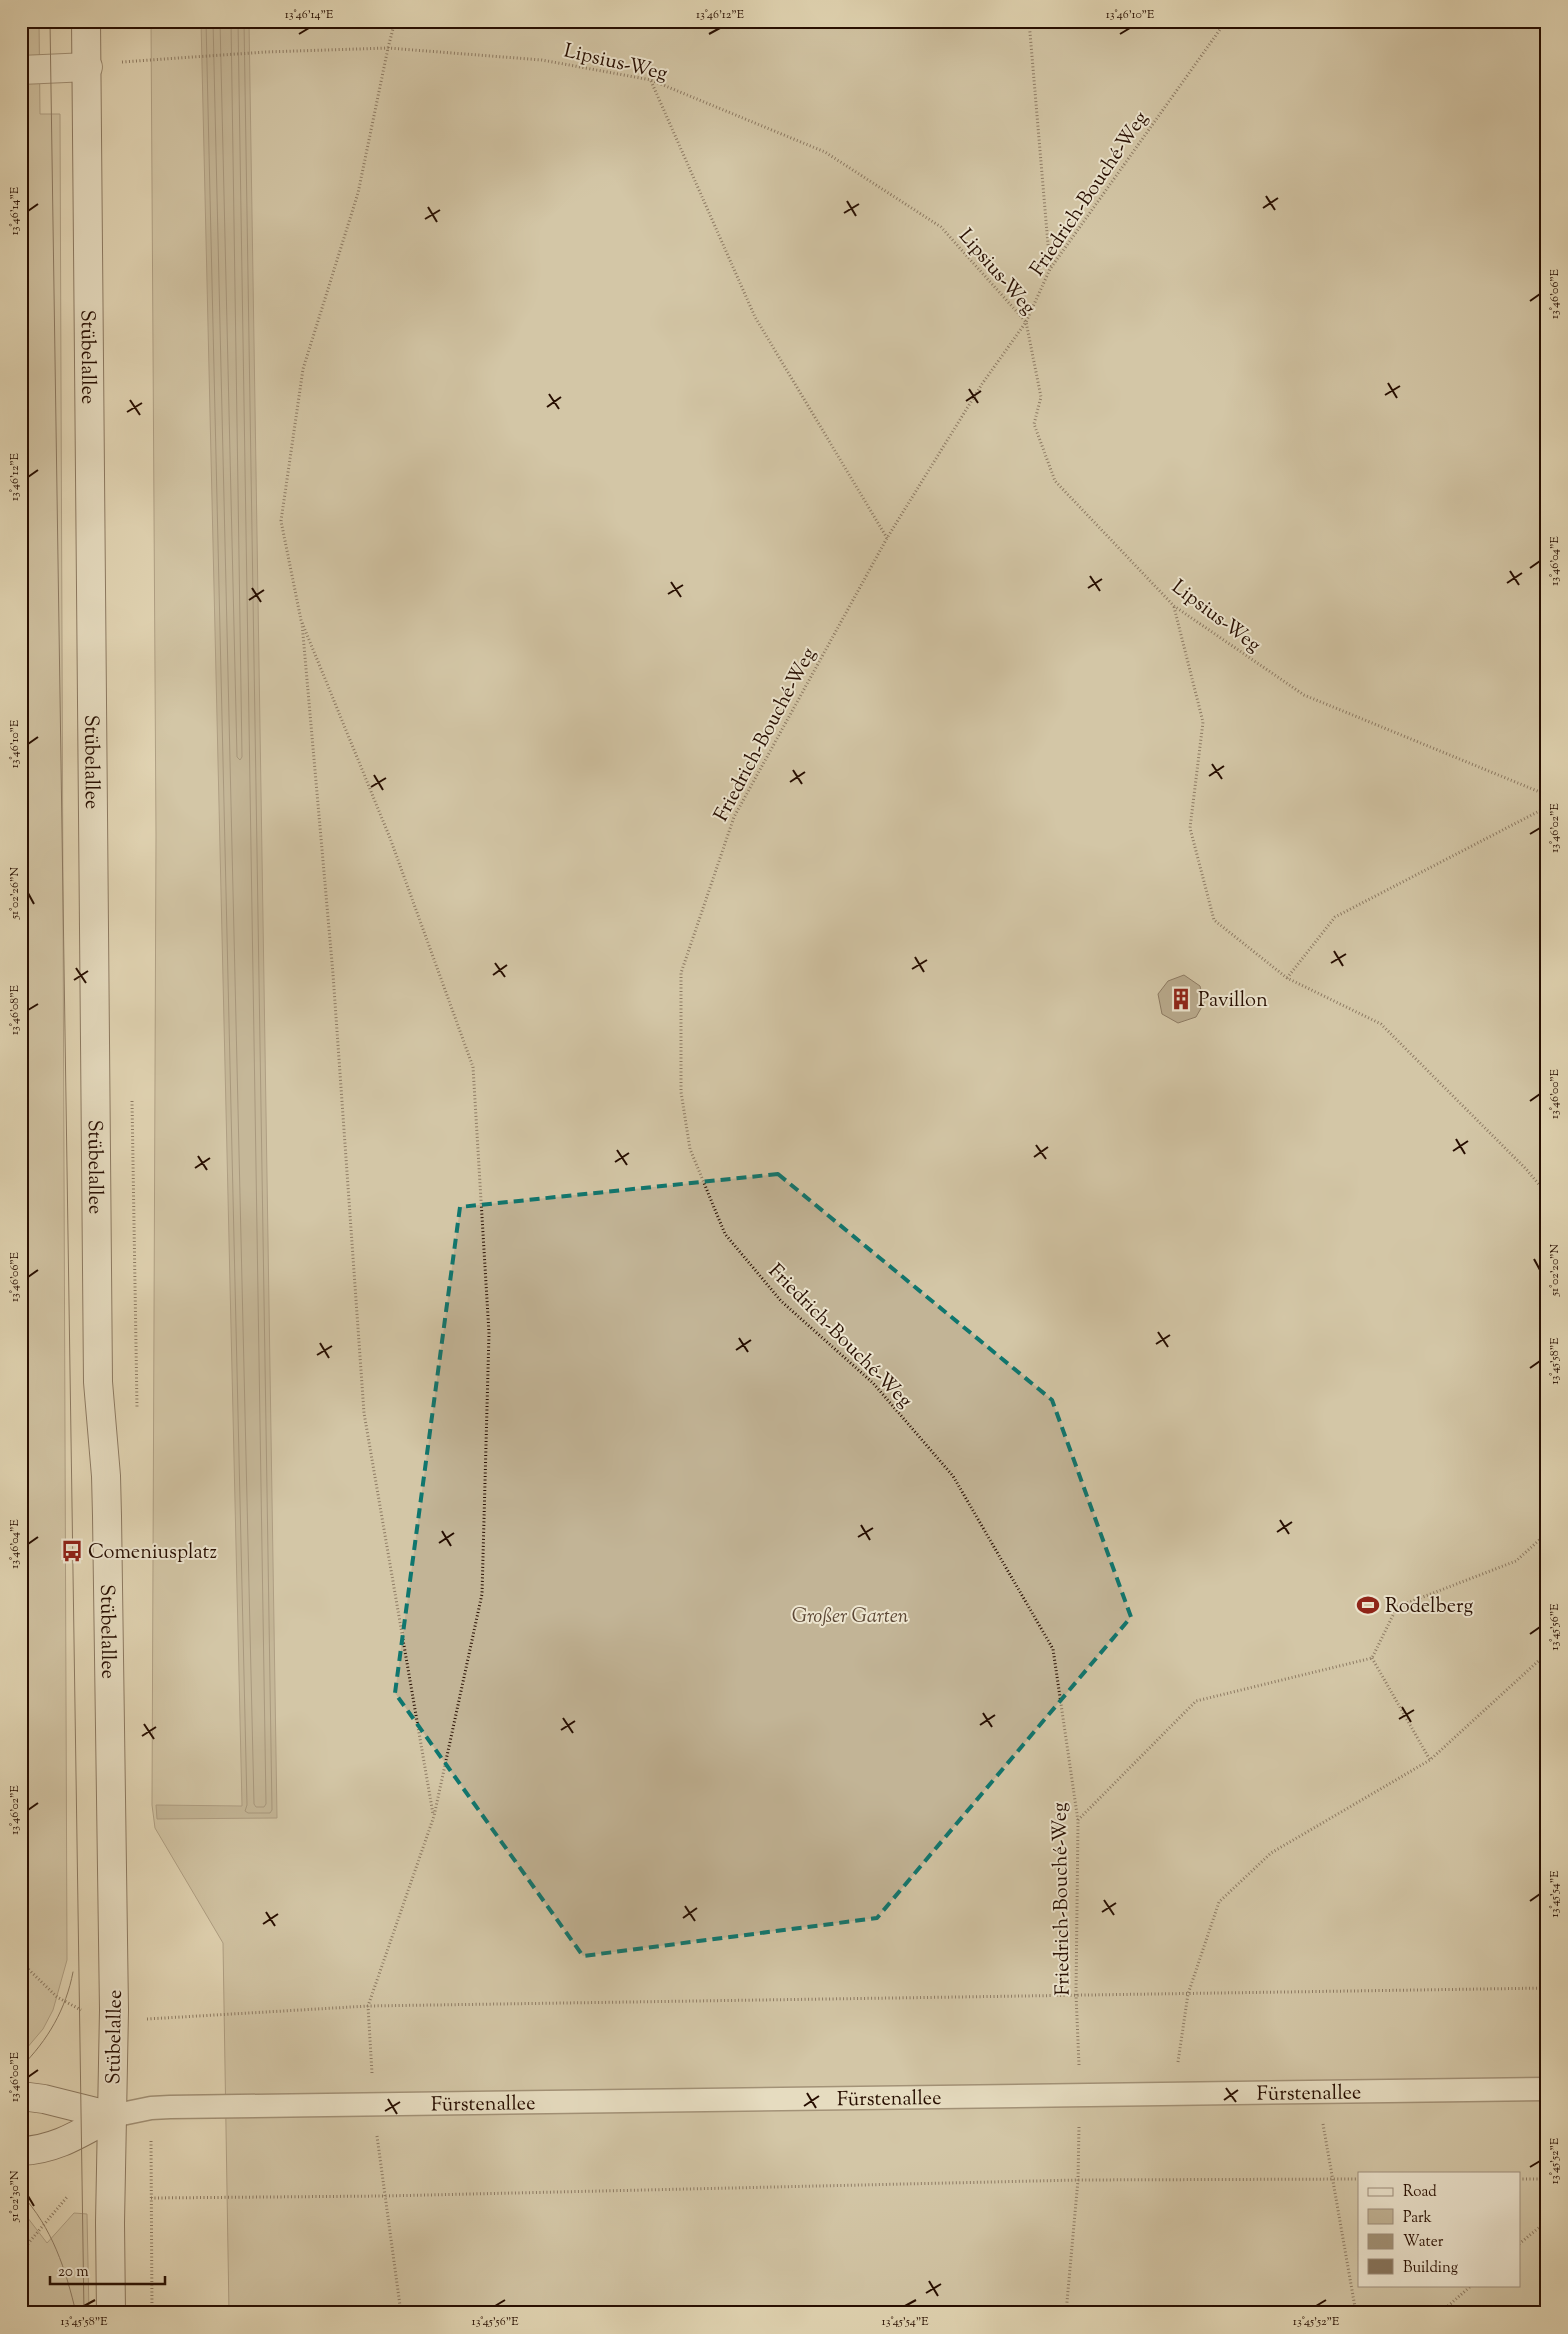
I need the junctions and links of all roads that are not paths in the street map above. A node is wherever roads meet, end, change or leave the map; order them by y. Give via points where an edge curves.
1 (86, 21) edge
2 (88, 66) junction
3 (21, 70) edge
4 (1547, 2089) edge
5 (21, 2096) edge
6 (112, 2116) junction
7 (21, 2151) edge
8 (111, 2313) edge

1 - 2 main road, Stübelallee
2 - 3 main road
2 - 6 main road, Stübelallee via 98,1362 106,1476 114,2010
4 - 6 street, Fürstenallee via 151,2108
5 - 6 main road
6 - 7 main road via 61,2144
6 - 8 main road, Stübelallee

